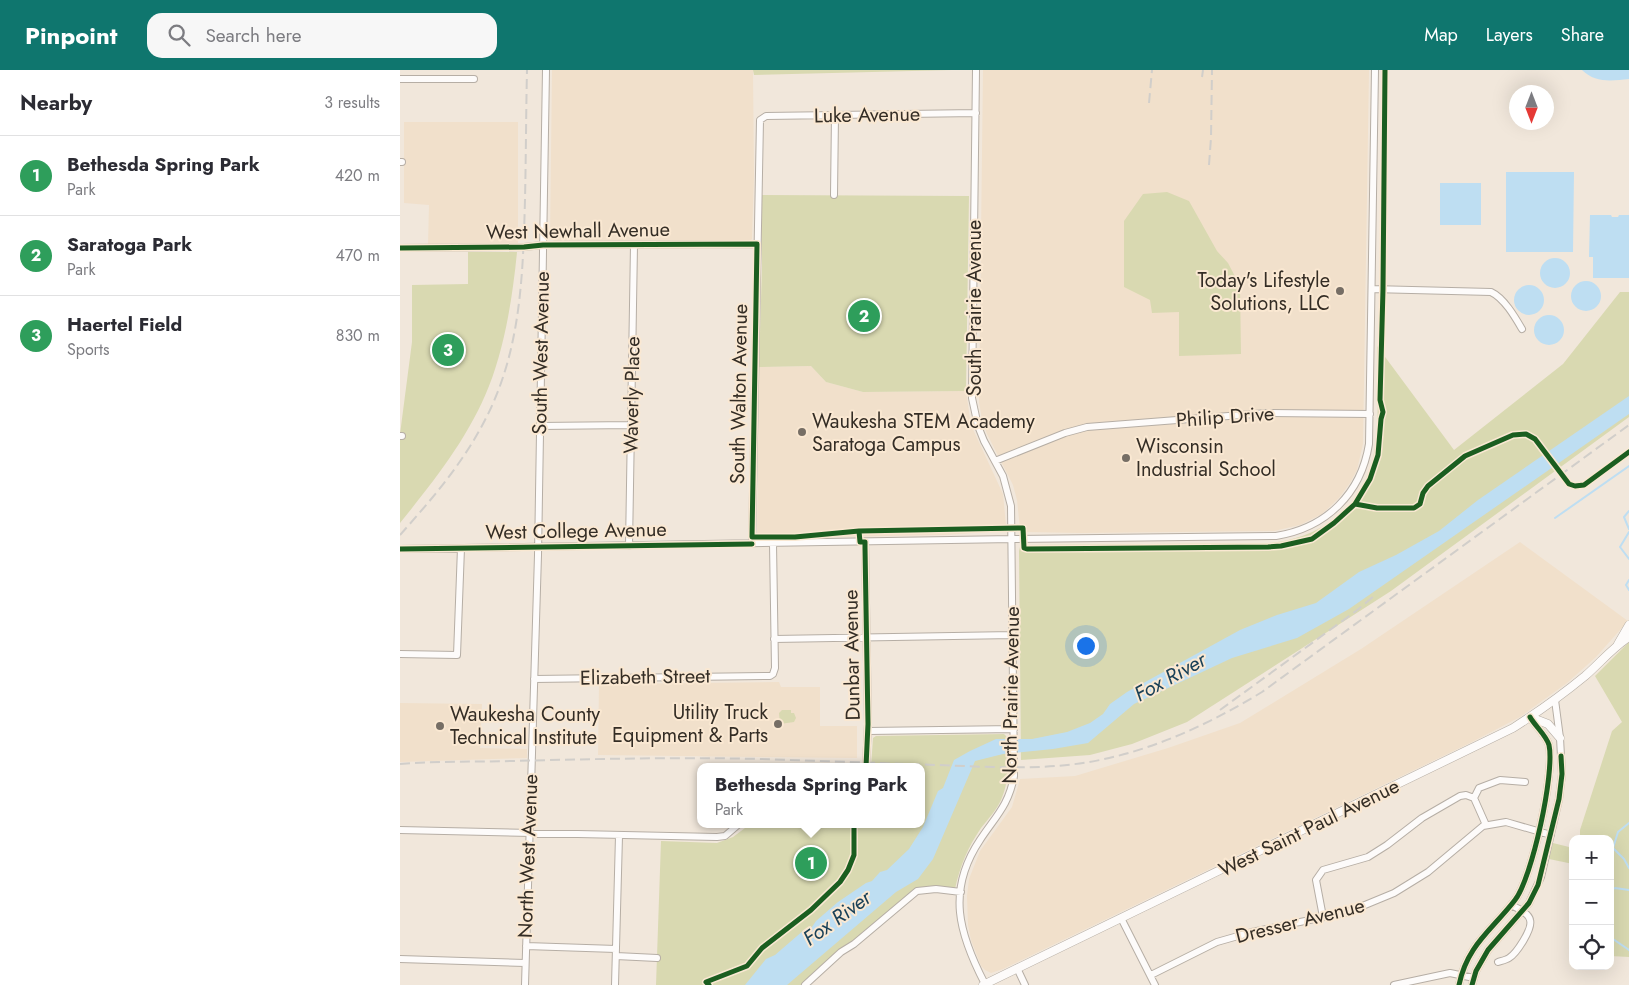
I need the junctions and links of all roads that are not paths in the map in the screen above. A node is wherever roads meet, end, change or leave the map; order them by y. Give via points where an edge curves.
1 (546, 70) edge
2 (976, 70) edge
3 (1376, 70) edge
4 (400, 78) edge
5 (474, 79) dead end
6 (976, 113) junction
7 (835, 115) junction
8 (760, 120) joint
9 (834, 195) dead end
10 (757, 244) junction
11 (543, 245) junction
12 (634, 245) junction
13 (400, 248) edge
14 (1372, 289) junction
15 (1522, 329) dead end
16 (1370, 414) junction
17 (631, 425) junction
18 (540, 426) junction
19 (995, 461) junction
20 (1013, 539) junction
21 (865, 542) junction
22 (752, 544) junction
23 (773, 544) junction
24 (629, 546) junction
25 (538, 547) junction
26 (461, 548) junction
27 (400, 550) edge
28 (1629, 625) edge
29 (1013, 635) junction
30 (1629, 637) edge
31 (867, 638) junction
32 (774, 639) junction
33 (1618, 644) junction
34 (400, 654) edge
35 (534, 679) junction
36 (1555, 700) junction
37 (1530, 717) junction
38 (1014, 729) junction
39 (868, 731) junction
40 (1560, 738) junction
41 (1561, 756) junction
42 (1550, 757) junction
43 (866, 763) edge
44 (1525, 782) dead end
45 (1474, 798) junction
46 (1486, 825) junction
47 (733, 828) edge
48 (400, 830) edge
49 (1538, 831) junction
50 (530, 833) junction
51 (1551, 835) junction
52 (620, 836) junction
53 (961, 892) junction
54 (1511, 905) junction
55 (1522, 912) junction
56 (1324, 917) junction
57 (1121, 918) junction
58 (526, 946) junction
59 (616, 953) junction
60 (657, 958) dead end
61 (400, 959) edge
62 (1498, 962) dead end
63 (525, 963) junction
64 (1017, 968) junction
65 (1462, 974) junction
66 (1150, 975) junction
67 (1473, 982) edge
68 (525, 985) edge
69 (615, 985) edge
70 (805, 985) edge
71 (984, 985) edge
72 (1025, 985) edge
73 (1156, 985) edge
74 (1394, 985) edge
75 (1459, 985) edge

1 - 11 street, South West Avenue
2 - 6 street, South Prairie Avenue
3 - 14 street, West College Avenue
4 - 5 street
6 - 7 street, Luke Avenue
6 - 19 street, South Prairie Avenue via 972,398 978,426
7 - 8 street, Luke Avenue via 766,116
7 - 9 street
8 - 10 street, South Walton Avenue
10 - 12 street, West Newhall Avenue
10 - 22 street, South Walton Avenue
11 - 12 street, West Newhall Avenue
11 - 13 street, West Newhall Avenue
11 - 18 street, South West Avenue
12 - 17 street, Waverly Place
14 - 15 street via 1490,292 1499,297
14 - 16 street, West College Avenue
16 - 19 street, Philip Drive via 1267,413 1087,427
16 - 20 street, West College Avenue via 1364,467 1350,494 1329,514 1302,530 1276,536
17 - 18 street
17 - 24 street, Waverly Place
18 - 25 street, South West Avenue
19 - 20 street, South Prairie Avenue via 1010,494
20 - 21 street, West College Avenue
20 - 29 street, North Prairie Avenue
21 - 23 street, West College Avenue
21 - 31 street, Dunbar Avenue
22 - 23 street, West College Avenue
22 - 24 street, West College Avenue
23 - 32 street
24 - 25 street, West College Avenue
25 - 26 street, West College Avenue
25 - 35 street, North West Avenue
26 - 27 street, West College Avenue
26 - 34 street via 457,655
28 - 33 main road, West Saint Paul Avenue
29 - 31 street
29 - 38 street, North Prairie Avenue
30 - 33 main road, West Saint Paul Avenue
31 - 32 street
31 - 39 street, Dunbar Avenue
32 - 35 street, Elizabeth Street via 774,672 770,676
33 - 36 main road, West Saint Paul Avenue
35 - 50 street, North West Avenue
36 - 37 main road, West Saint Paul Avenue
36 - 40 street
37 - 40 main road via 1548,724
37 - 42 street via 1548,742
37 - 57 main road, West Saint Paul Avenue via 1487,741
38 - 39 street
38 - 53 street, North Prairie Avenue via 1014,776 1008,800 974,850 966,867
39 - 43 street, Dunbar Avenue
40 - 41 street
41 - 42 street
41 - 51 street via 1560,789
42 - 49 street via 1548,785
44 - 45 street via 1500,780 1487,784 1479,788
45 - 46 street
45 - 56 street via 1460,796 1368,856 1323,870 1316,880
46 - 49 street via 1506,822
46 - 56 street, Dresser Avenue via 1428,872 1394,893 1348,912
47 - 52 street via 721,837
48 - 50 street
49 - 51 street
49 - 54 street via 1528,877
50 - 52 street
50 - 58 street, North West Avenue
51 - 55 street via 1538,885
52 - 59 street
53 - 70 street via 917,891
53 - 71 street, North Prairie Avenue via 960,916 964,936
54 - 55 street
54 - 65 street via 1473,949
55 - 62 street via 1530,920 1527,933 1513,955
55 - 67 street via 1488,950
56 - 66 street, Dresser Avenue via 1218,942
57 - 64 main road, West Saint Paul Avenue
57 - 66 street
58 - 59 street
58 - 63 street, North West Avenue
59 - 60 street
59 - 69 street
61 - 63 street
63 - 68 street, North West Avenue
64 - 71 main road, West Saint Paul Avenue
64 - 72 street
65 - 67 street
65 - 74 street via 1450,973
65 - 75 street
66 - 73 street

